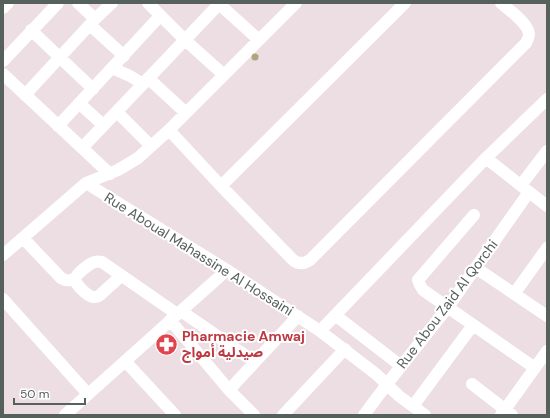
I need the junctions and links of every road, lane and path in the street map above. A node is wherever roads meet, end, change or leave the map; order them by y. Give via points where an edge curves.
1 (58, 3) edge
2 (78, 3) edge
3 (112, 3) edge
4 (219, 3) edge
5 (296, 3) edge
6 (405, 3) edge
7 (501, 3) edge
8 (156, 8) edge
9 (93, 22) junction
10 (31, 30) junction
11 (185, 40) junction
12 (259, 40) junction
13 (124, 56) junction
14 (60, 58) junction
15 (3, 61) edge
16 (112, 68) junction
17 (3, 74) edge
18 (224, 75) junction
19 (145, 81) junction
20 (93, 89) junction
21 (25, 95) junction
22 (547, 99) edge
23 (79, 103) junction
24 (117, 112) junction
25 (186, 113) junction
26 (58, 126) junction
27 (103, 126) junction
28 (169, 130) junction
29 (151, 146) junction
30 (82, 148) junction
31 (547, 151) edge
32 (486, 158) junction
33 (110, 174) junction
34 (86, 183) junction
35 (221, 186) junction
36 (525, 189) junction
37 (547, 206) edge
38 (474, 215) dead end
39 (23, 238) junction
40 (547, 248) edge
41 (3, 255) edge
42 (476, 268) junction
43 (228, 270) junction
44 (74, 279) junction
45 (117, 279) junction
46 (514, 294) junction
47 (3, 299) edge
48 (448, 307) junction
49 (176, 315) junction
50 (335, 315) junction
51 (298, 316) junction
52 (547, 316) edge
53 (473, 325) junction
54 (320, 331) junction
55 (344, 349) junction
56 (547, 352) edge
57 (125, 361) junction
58 (255, 362) junction
59 (401, 366) junction
60 (535, 368) junction
61 (387, 384) junction
62 (472, 384) dead end
63 (229, 390) junction
64 (88, 394) junction
65 (413, 406) junction
66 (506, 413) edge
67 (65, 415) edge
68 (175, 415) edge
69 (254, 415) edge
70 (283, 415) edge
71 (364, 415) edge
72 (425, 415) edge

1 - 10 street
2 - 9 street
3 - 9 street
4 - 11 street
4 - 12 street
5 - 12 street
6 - 35 street
7 - 35 street via 527,29 529,34 526,43 307,262 293,260
8 - 11 street
8 - 13 street
9 - 13 street
9 - 14 street
10 - 14 street
10 - 15 street
11 - 18 street
11 - 19 street
12 - 18 street
13 - 16 street
14 - 20 street
14 - 21 street
16 - 19 street
16 - 20 street
17 - 21 street
18 - 25 street
19 - 24 street
19 - 25 street
20 - 23 street
21 - 26 street
22 - 32 street
23 - 26 street
23 - 27 street
24 - 27 street
24 - 29 street
25 - 28 street
26 - 30 street
27 - 30 street
28 - 29 street
28 - 35 street
29 - 33 street via 132,162
30 - 33 street
31 - 36 street, Rue Abou Zaid Al Qorchi
32 - 36 street
32 - 50 street
33 - 34 street
34 - 39 street
34 - 43 street, Rue Aboual Mahassine Al Hossaini
36 - 37 street
36 - 42 street, Rue Abou Zaid Al Qorchi
38 - 48 street via 418,280 423,290
39 - 41 street
39 - 44 street via 61,278 69,281
40 - 46 street
42 - 46 street
42 - 48 street, Rue Abou Zaid Al Qorchi
43 - 49 street
43 - 51 street, Rue Aboual Mahassine Al Hossaini
44 - 45 street via 94,297 100,295
44 - 45 street via 98,261 108,266
45 - 49 street
46 - 52 street
47 - 64 street
48 - 53 street
48 - 59 street, Rue Abou Zaid Al Qorchi
49 - 57 street
49 - 58 street
49 - 63 street
50 - 54 street
50 - 59 street
51 - 54 street, Rue Aboual Mahassine Al Hossaini
51 - 58 street
53 - 60 street
53 - 65 street
54 - 55 street, Rue Aboual Mahassine Al Hossaini
55 - 61 street, Rue Aboual Mahassine Al Hossaini
55 - 70 street
56 - 60 street
57 - 64 street
57 - 68 street
58 - 63 street
59 - 61 street, Rue Abou Zaid Al Qorchi
60 - 66 street
61 - 65 street, Rue Aboual Mahassine Al Hossaini
61 - 71 street, Rue Abou Zaid Al Qorchi
62 - 66 street
63 - 69 street
64 - 67 street
65 - 72 street, Rue Aboual Mahassine Al Hossaini

